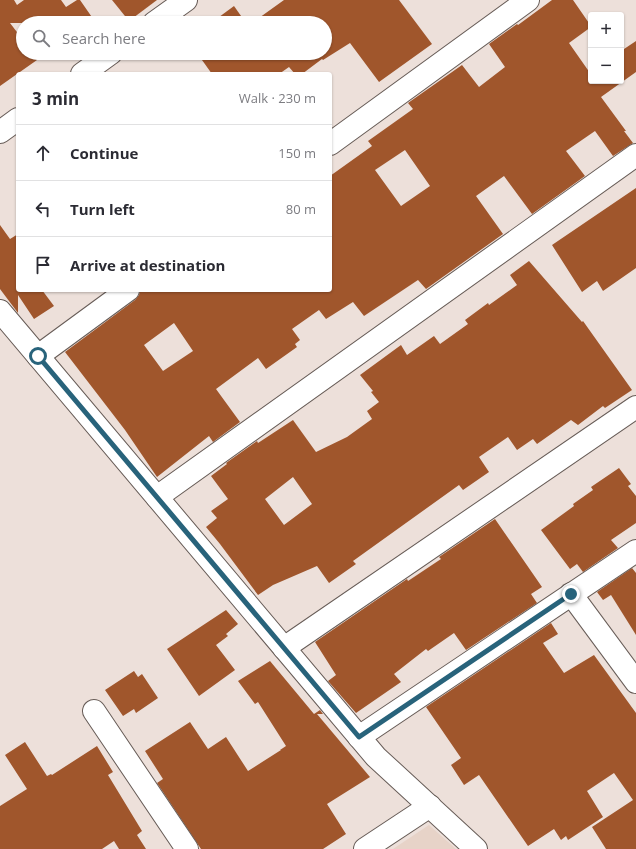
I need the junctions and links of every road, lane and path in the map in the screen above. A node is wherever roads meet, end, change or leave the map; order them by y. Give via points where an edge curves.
1 (186, 0) edge
2 (528, 0) edge
3 (164, 16) edge
4 (101, 60) edge
5 (85, 72) edge
6 (16, 120) edge
7 (0, 132) edge
8 (332, 143) edge
9 (636, 154) edge
10 (125, 292) edge
11 (0, 311) edge
12 (38, 356) junction
13 (636, 407) edge
14 (156, 497) junction
15 (636, 550) edge
16 (571, 594) junction
17 (284, 648) junction
18 (636, 682) edge
19 (94, 711) dead end
20 (359, 737) junction
21 (430, 806) junction
22 (187, 849) edge
23 (365, 849) edge
24 (476, 849) edge

1 - 3 street
2 - 8 street
4 - 5 street
6 - 7 street
9 - 14 street
10 - 12 street
11 - 12 street
12 - 14 street
13 - 17 street
14 - 17 street
15 - 16 street
16 - 18 street
16 - 20 street
17 - 20 street
19 - 22 street
20 - 21 street via 376,757
21 - 23 street
21 - 24 street

